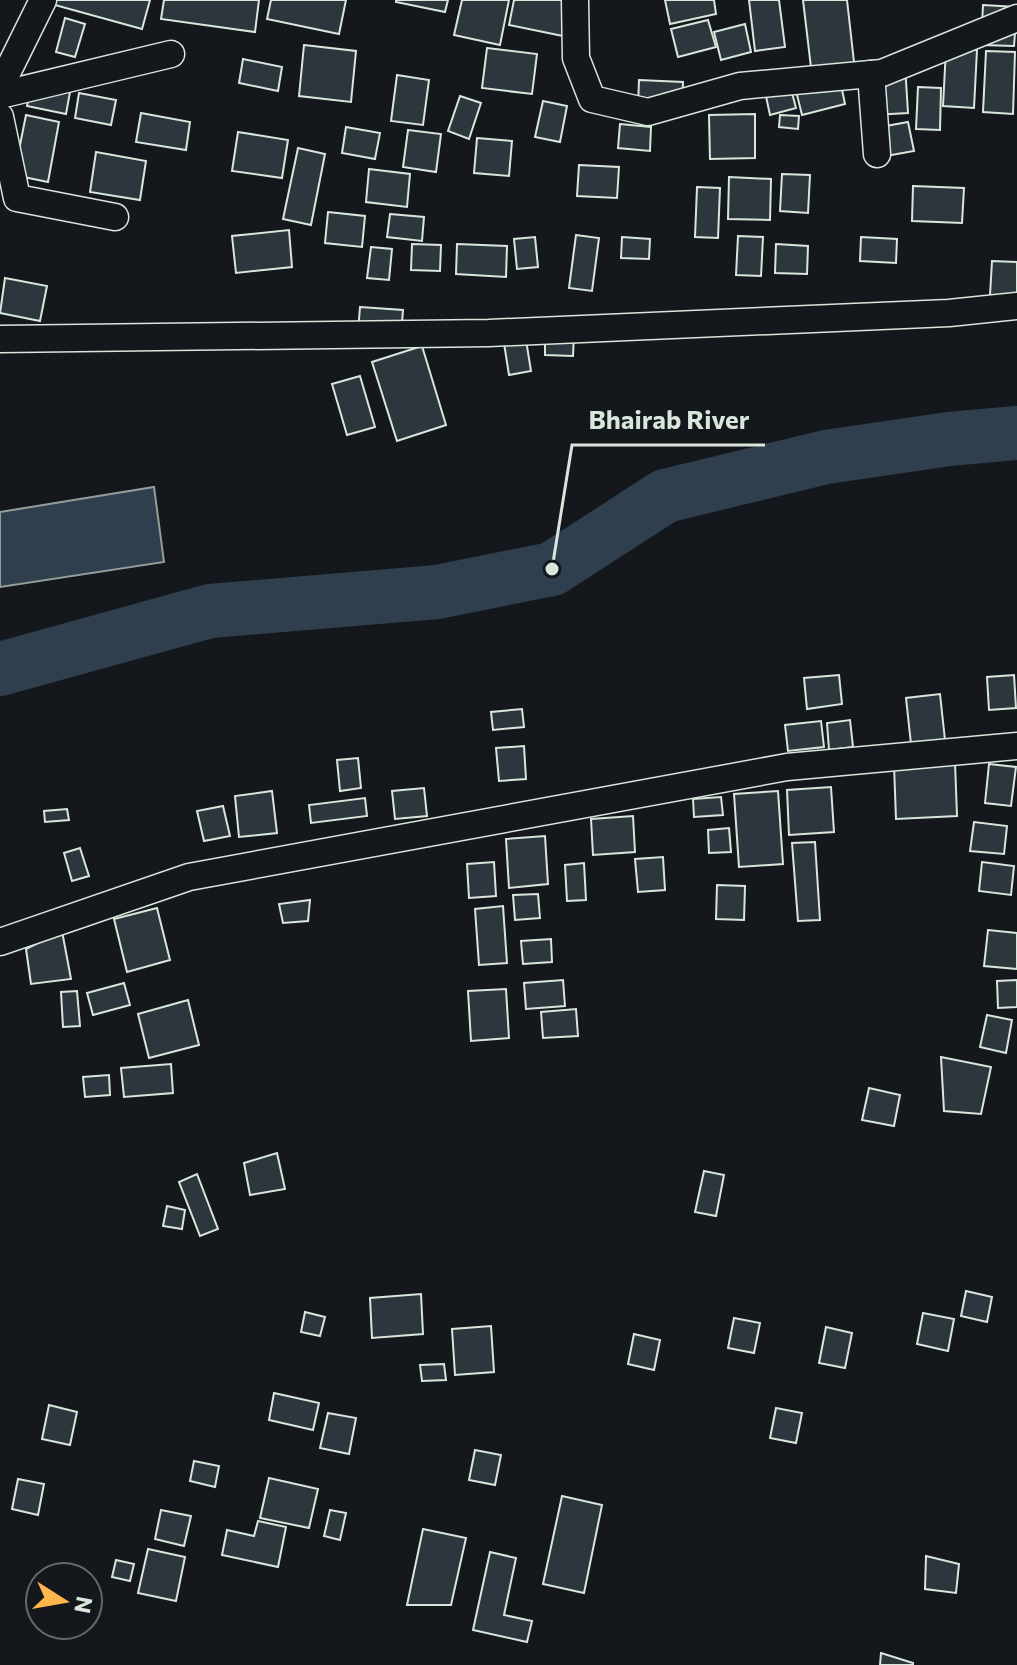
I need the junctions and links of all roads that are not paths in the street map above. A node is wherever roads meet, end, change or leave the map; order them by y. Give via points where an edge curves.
1 (43, 0) edge
2 (575, 0) edge
3 (1017, 18) edge
4 (171, 54) dead end
5 (871, 74) junction
6 (0, 87) edge
7 (0, 95) edge
8 (0, 117) edge
9 (877, 154) dead end
10 (115, 217) dead end
11 (1017, 306) edge
12 (0, 339) edge
13 (1017, 746) edge
14 (0, 942) edge

1 - 6 street
2 - 5 street via 576,58 592,99 648,112 740,86
3 - 5 street
4 - 7 street
5 - 9 street
8 - 10 street via 17,198
11 - 12 street via 489,333
13 - 14 street via 787,767 189,877

